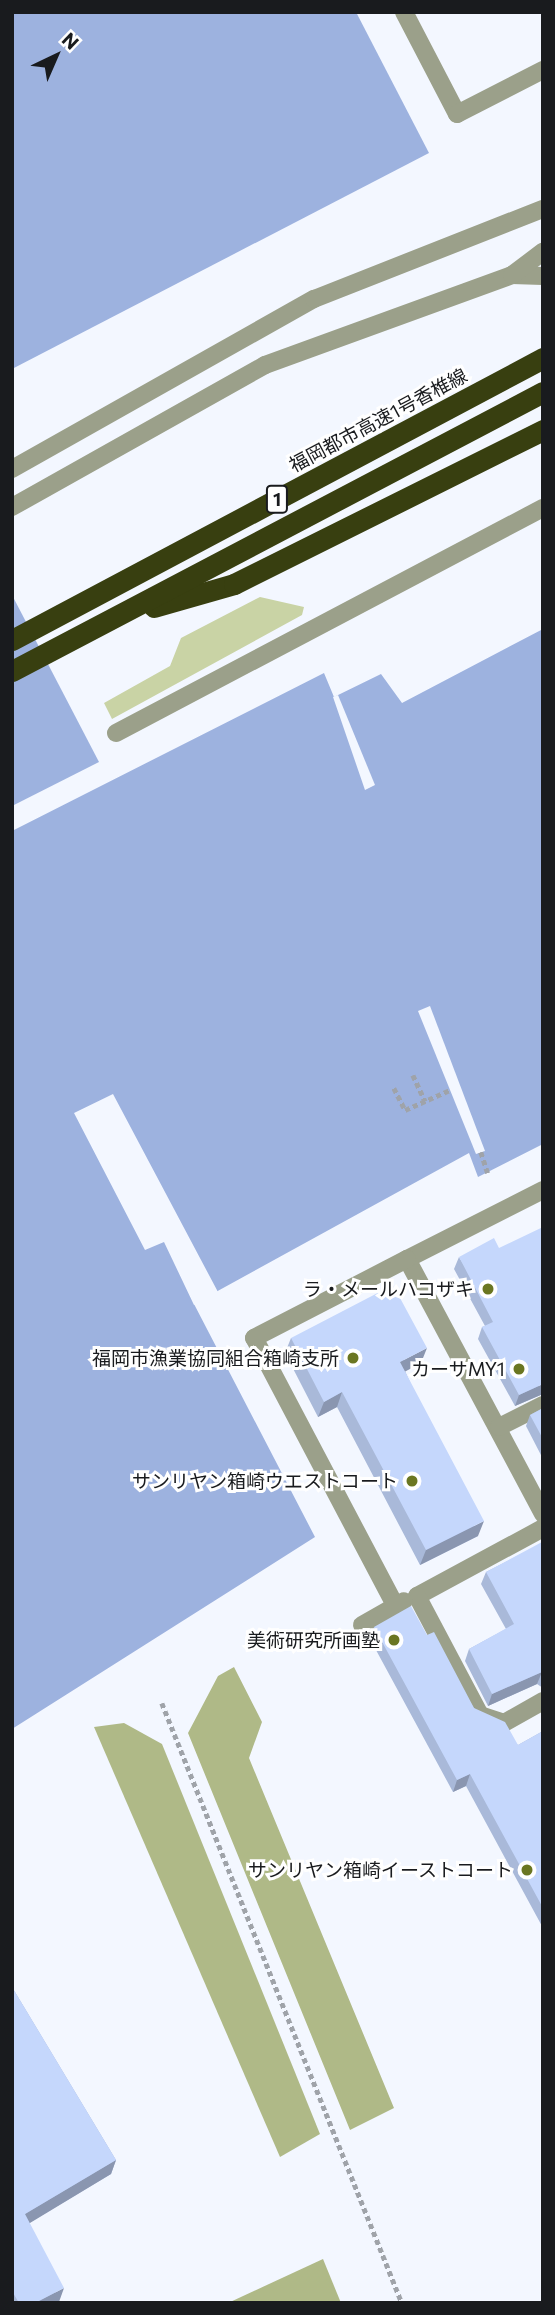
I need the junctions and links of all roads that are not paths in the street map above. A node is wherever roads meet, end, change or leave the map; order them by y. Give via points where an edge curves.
1 (404, 12) edge
2 (543, 70) edge
3 (543, 209) edge
4 (543, 252) edge
5 (512, 275) junction
6 (543, 276) edge
7 (543, 358) edge
8 (543, 392) edge
9 (543, 430) edge
10 (12, 469) edge
11 (12, 507) edge
12 (543, 508) edge
13 (110, 619) junction
14 (12, 640) edge
15 (12, 671) edge
16 (116, 733) dead end
17 (543, 1190) edge
18 (407, 1259) junction
19 (543, 1405) edge
20 (499, 1427) junction
21 (543, 1514) edge
22 (543, 1528) edge
23 (417, 1596) junction
24 (395, 1605) junction
25 (362, 1625) dead end
26 (543, 1700) edge

1 - 2 street via 457,114
3 - 10 street via 314,299
4 - 5 street
5 - 6 street
5 - 11 street via 265,365
7 - 14 highway, 福岡都市高速1号香椎線 / 1
8 - 13 highway, 1
9 - 13 highway via 234,584
12 - 16 street
13 - 15 highway, 1
17 - 18 street
18 - 20 street
18 - 24 street via 254,1338
19 - 20 street
20 - 21 street
22 - 23 street
23 - 24 street
23 - 26 street via 480,1715 504,1723
24 - 25 street

